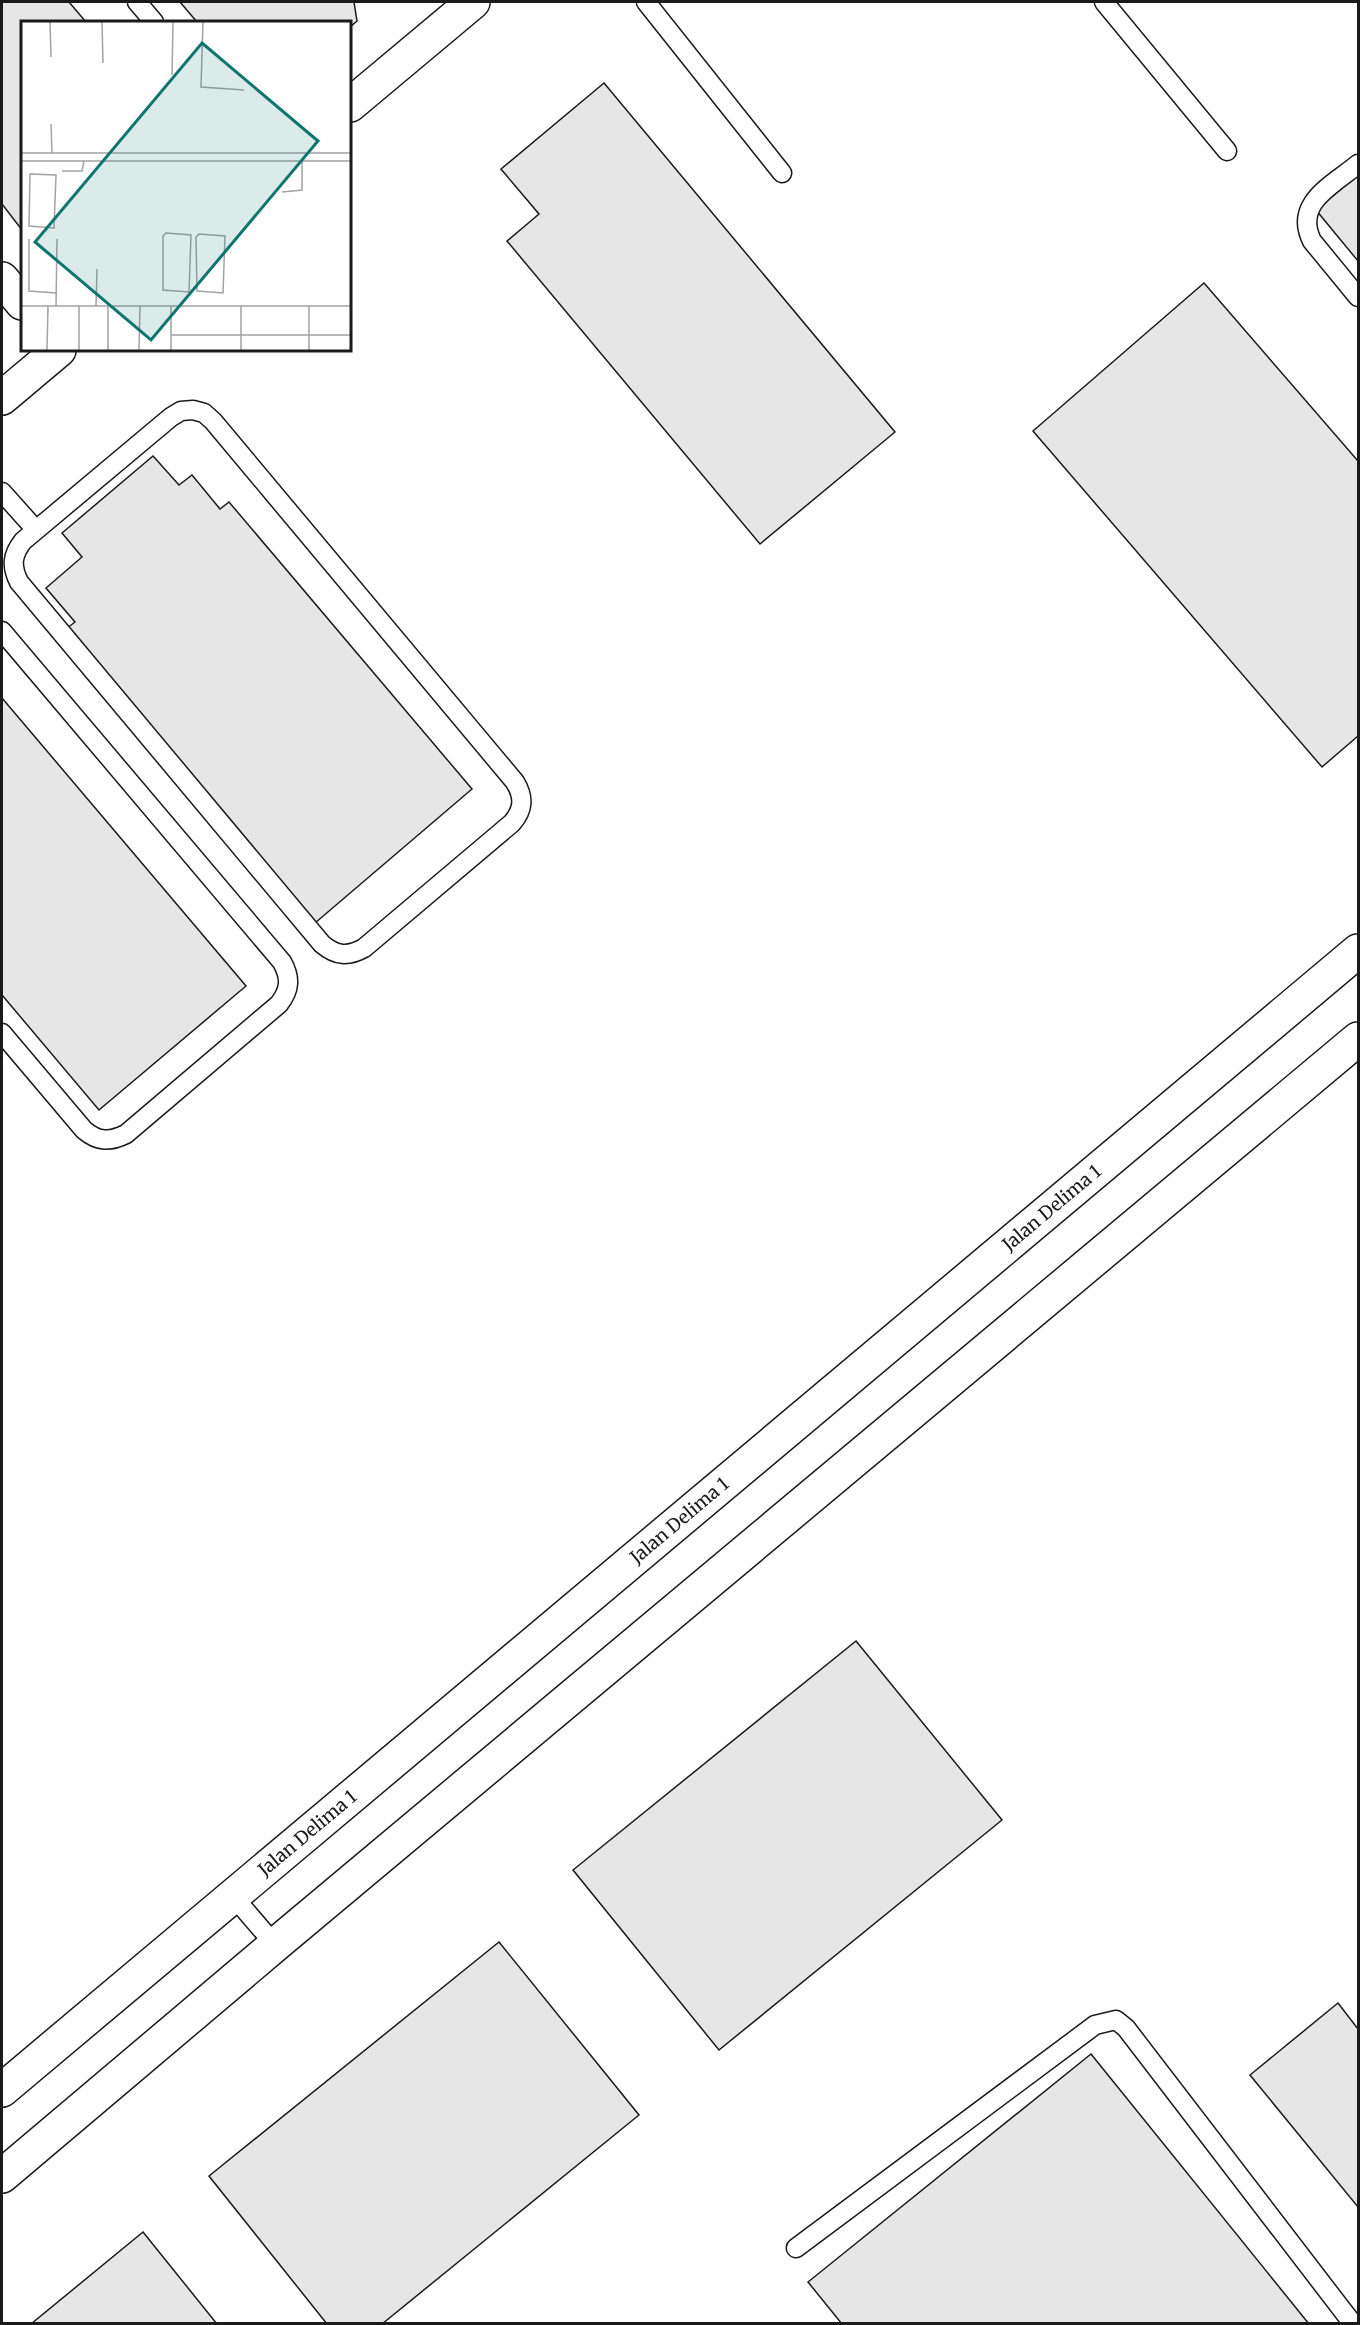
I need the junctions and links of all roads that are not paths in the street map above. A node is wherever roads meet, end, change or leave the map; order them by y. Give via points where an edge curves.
1 (137, 2) edge
2 (473, 2) edge
3 (646, 2) edge
4 (1104, 2) edge
5 (153, 21) edge
6 (351, 104) edge
7 (1227, 151) dead end
8 (1359, 164) edge
9 (782, 173) dead end
10 (2, 279) edge
11 (1359, 297) edge
12 (21, 302) edge
13 (58, 351) edge
14 (2, 398) edge
15 (2, 492) edge
16 (36, 530) junction
17 (2, 631) edge
18 (1359, 951) edge
19 (2, 1033) edge
20 (1359, 1040) edge
21 (233, 1896) junction
22 (275, 1945) junction
23 (2, 2090) edge
24 (2, 2176) edge
25 (796, 2248) dead end
26 (1353, 2324) edge

1 - 5 lane
2 - 6 street
3 - 9 lane
4 - 7 lane
8 - 11 lane via 1316,199 1305,219 1312,241
10 - 12 street
13 - 14 street
15 - 16 lane
16 - 16 lane via 16,550 14,572 19,582 331,951 342,955 364,948 519,814 521,792 515,782 204,413 181,411 171,417
17 - 19 lane via 282,962 289,984 279,1004 116,1139 104,1141 84,1130
18 - 21 street, Jalan Delima 1
20 - 22 street
21 - 22 lane
21 - 23 street, Jalan Delima 1
22 - 24 street
25 - 26 lane via 1095,2025 1116,2020 1134,2037

